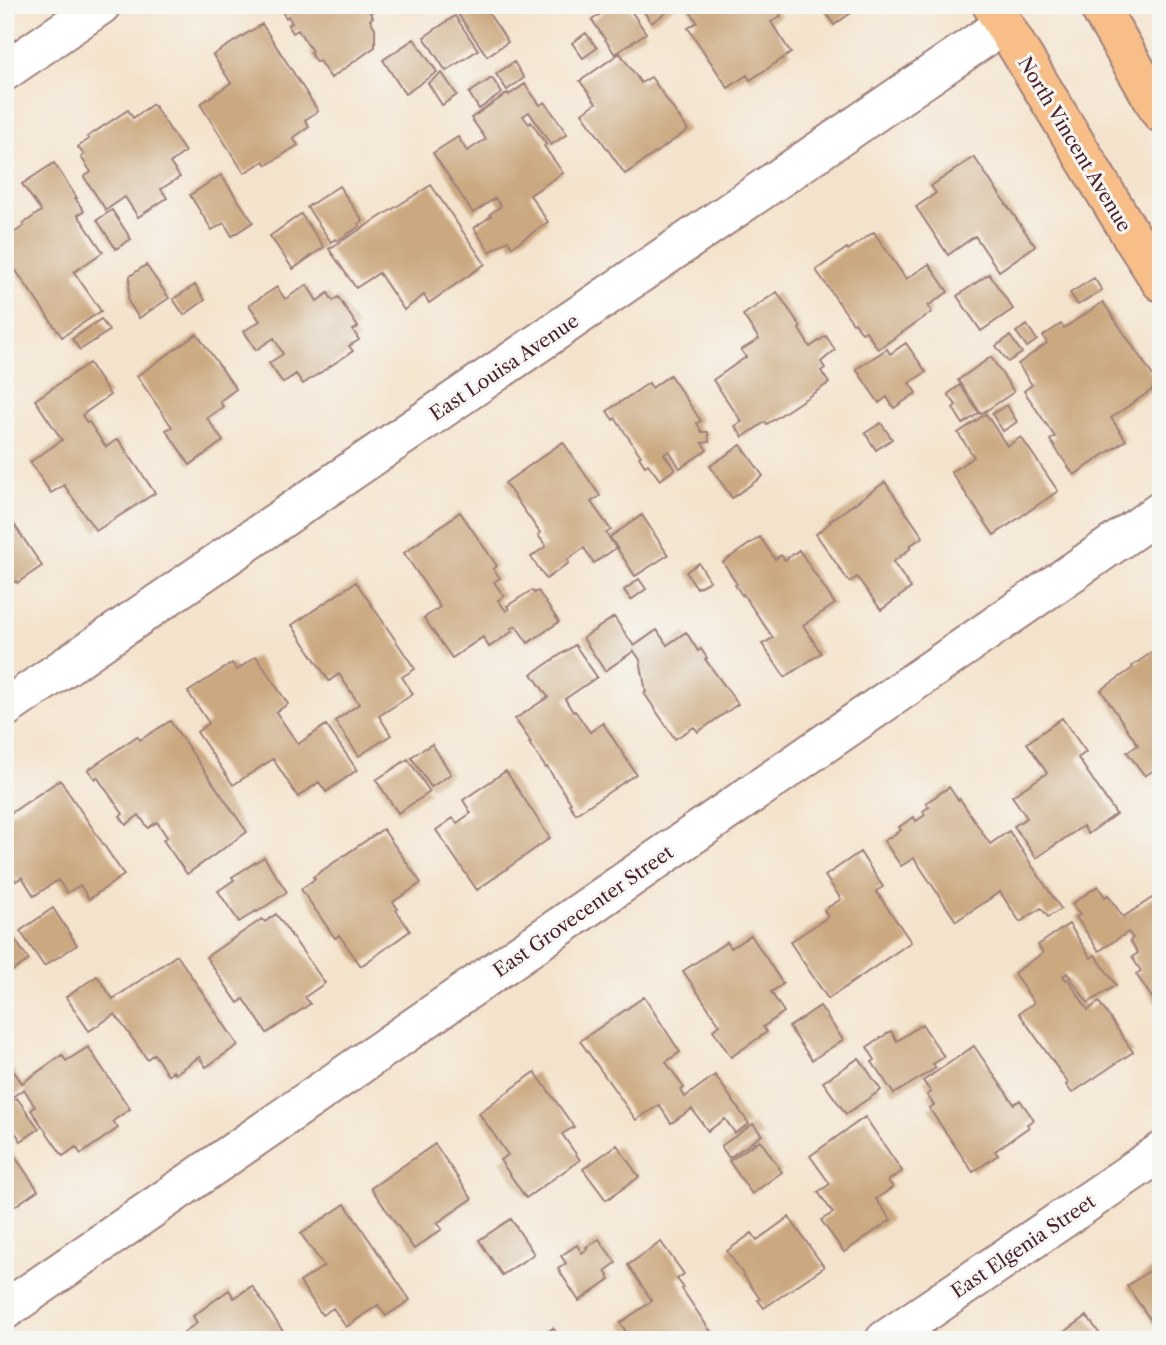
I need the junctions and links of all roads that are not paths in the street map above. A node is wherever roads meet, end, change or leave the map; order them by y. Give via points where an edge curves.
1 (101, 5) edge
2 (1098, 5) edge
3 (997, 15) edge
4 (5, 71) edge
5 (1161, 113) edge
6 (1161, 282) edge
7 (1161, 511) edge
8 (5, 708) edge
9 (1161, 1152) edge
10 (5, 1310) edge
11 (885, 1340) edge

1 - 4 street
2 - 5 main road
3 - 6 main road, North Vincent Avenue
3 - 8 street, East Louisa Avenue
7 - 10 street, East Grovecenter Street
9 - 11 street, East Elgenia Street

